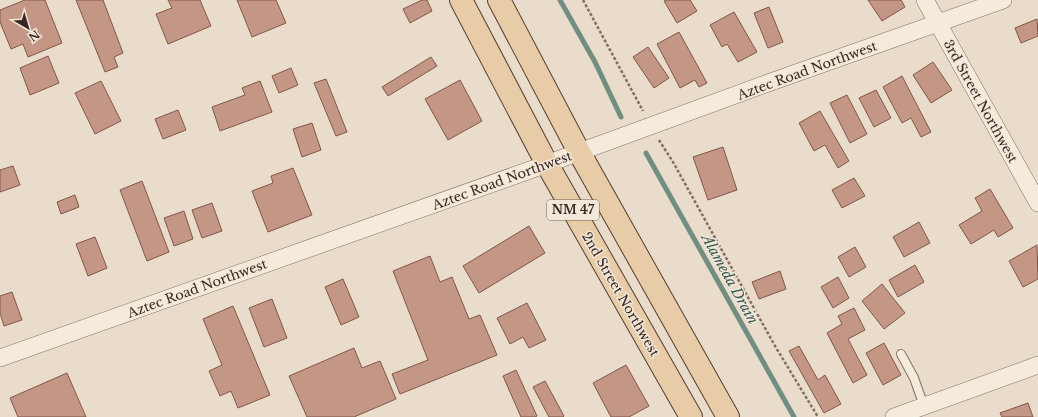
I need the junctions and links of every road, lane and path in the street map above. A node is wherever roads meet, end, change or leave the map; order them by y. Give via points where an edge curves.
1 (461, 0) edge
2 (499, 0) edge
3 (583, 0) edge
4 (925, 0) edge
5 (1003, 0) edge
6 (938, 24) junction
7 (645, 114) dead end
8 (659, 139) dead end
9 (579, 152) junction
10 (546, 164) junction
11 (1038, 203) edge
12 (901, 354) dead end
13 (0, 358) edge
14 (1038, 365) edge
15 (924, 406) junction
16 (691, 417) edge
17 (728, 417) edge
18 (818, 417) edge
19 (894, 417) edge

1 - 10 main road, 2nd Street Northwest / NM 47
2 - 9 main road, NM 47
3 - 7 path
4 - 6 street, 3rd Street Northwest
5 - 6 street, Aztec Road Northwest
6 - 9 street, Aztec Road Northwest
6 - 11 street, 3rd Street Northwest
8 - 18 path via 775,346
9 - 10 street, Aztec Road Northwest
9 - 17 main road, NM 47
10 - 13 street, Aztec Road Northwest
10 - 16 main road, 2nd Street Northwest / NM 47
12 - 15 lane via 914,378
14 - 15 street
15 - 19 street

